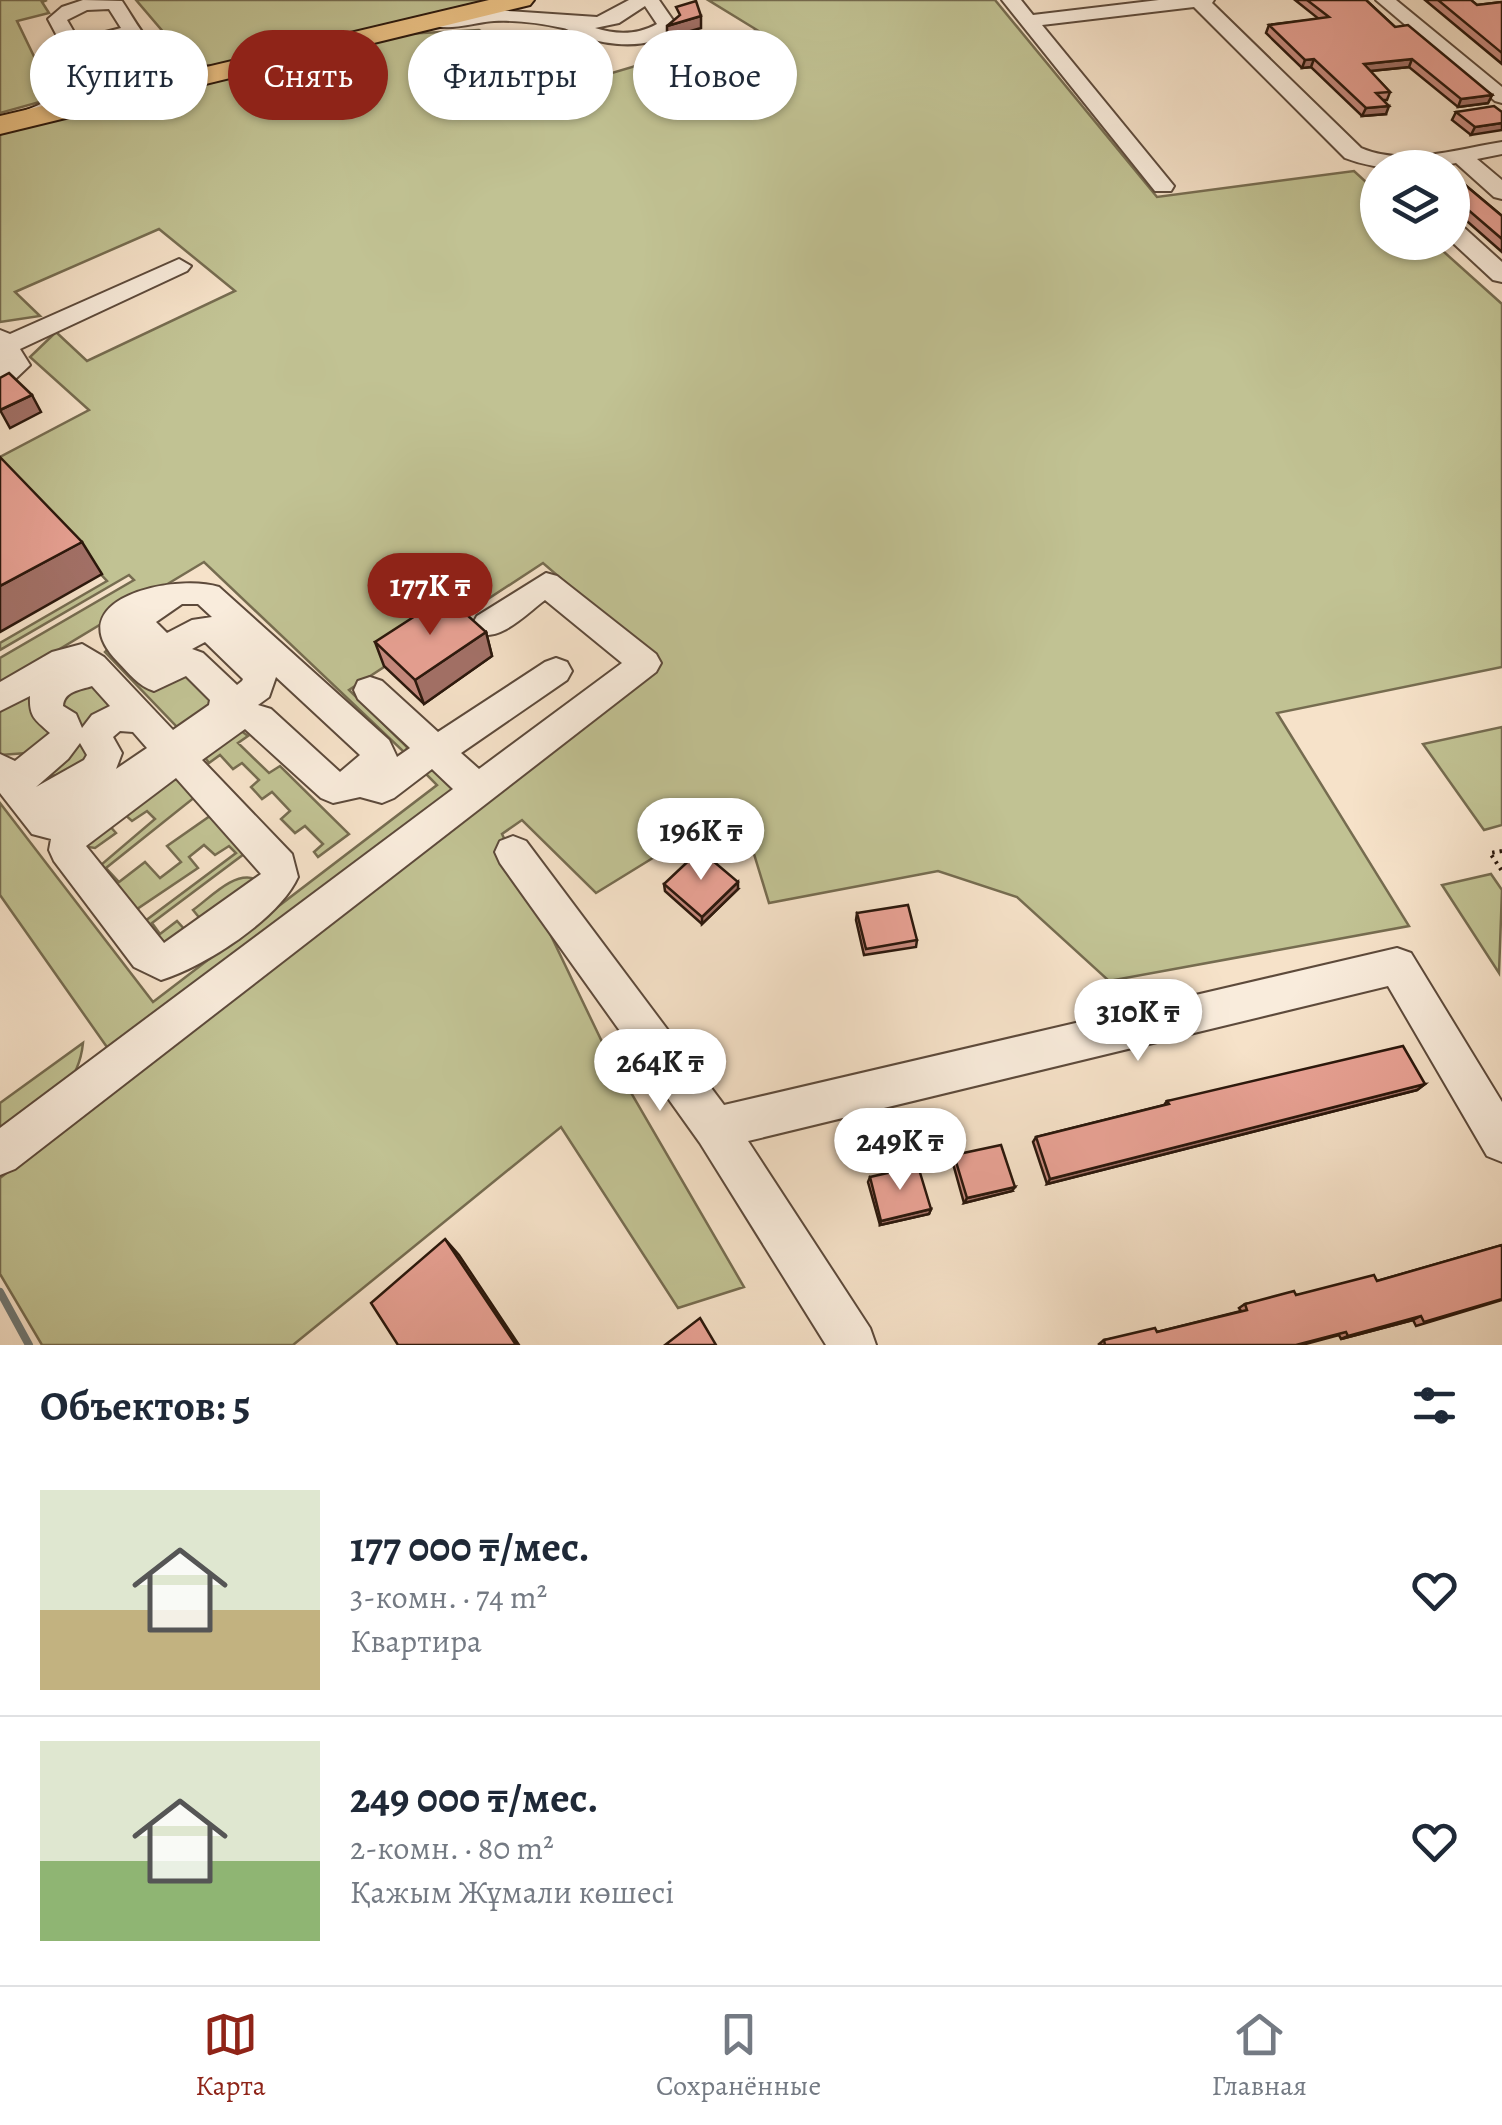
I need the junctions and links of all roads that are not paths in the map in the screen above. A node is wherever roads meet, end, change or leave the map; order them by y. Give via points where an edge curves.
1 (521, 0) edge
2 (640, 0) edge
3 (650, 0) edge
4 (1012, 0) edge
5 (1200, 0) edge
6 (1384, 0) edge
7 (1030, 21) junction
8 (427, 22) junction
9 (554, 23) junction
10 (66, 30) edge
11 (132, 30) edge
12 (208, 73) edge
13 (214, 74) junction
14 (1502, 96) edge
15 (30, 116) edge
16 (6, 123) edge
17 (1502, 148) edge
18 (1470, 152) edge
19 (1360, 156) edge
20 (1470, 164) edge
21 (1164, 186) dead end
22 (1502, 192) edge
23 (1470, 245) edge
24 (179, 266) dead end
25 (1502, 274) edge
26 (4, 341) edge
27 (0, 379) edge
28 (488, 625) dead end
29 (111, 685) junction
30 (535, 686) dead end
31 (0, 689) edge
32 (370, 690) dead end
33 (0, 698) edge
34 (222, 718) junction
35 (146, 723) junction
36 (180, 749) junction
37 (435, 751) junction
38 (364, 778) junction
39 (478, 790) junction
40 (15, 792) edge
41 (514, 852) dead end
42 (714, 1128) junction
43 (1502, 1141) edge
44 (0, 1154) edge
45 (853, 1345) edge

1 - 8 highway
2 - 9 street via 619,17
3 - 9 street via 668,26 626,40
4 - 7 street
5 - 7 street
5 - 19 street
6 - 14 street
7 - 21 street
8 - 9 street via 495,16
8 - 13 highway
10 - 11 street via 59,15 93,3 114,6
12 - 13 street
13 - 16 highway
15 - 16 street
17 - 18 street
20 - 22 street
23 - 25 street
24 - 26 street
26 - 27 street via 17,366
28 - 39 street via 546,584 646,662
29 - 33 street via 88,661 74,658
29 - 35 street
29 - 40 street via 80,677 50,691 46,712 64,724 67,735 51,756 21,776
30 - 37 street
31 - 36 street via 85,646 100,654
32 - 37 street
34 - 36 street
34 - 38 street via 252,724 326,796 342,797
34 - 38 street via 257,688 260,675 208,628 159,650 137,622 178,593 208,595 377,750 378,763
35 - 36 street
35 - 40 street via 126,716 105,722 94,738 105,753 103,763 38,808
36 - 36 street via 281,870 272,889 183,955 161,962 66,847 78,828
36 - 40 street via 71,821 50,826
36 - 40 street via 294,869 284,892 166,976 139,968
37 - 38 street via 382,788
37 - 39 street
39 - 44 street
41 - 42 street
42 - 43 street via 1397,966
42 - 45 street

